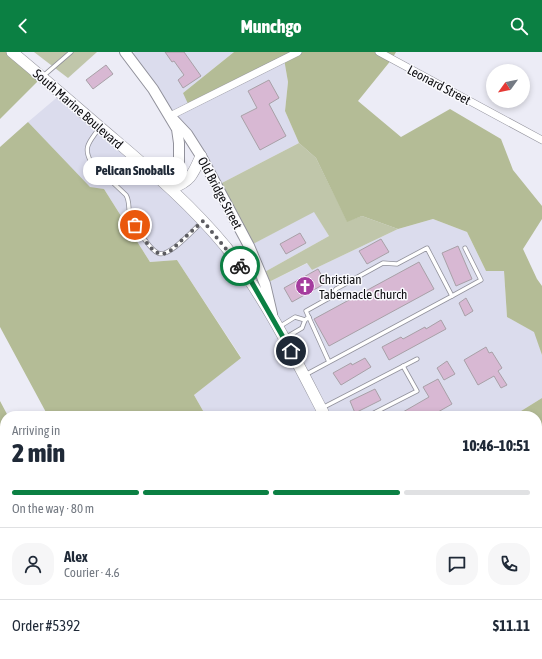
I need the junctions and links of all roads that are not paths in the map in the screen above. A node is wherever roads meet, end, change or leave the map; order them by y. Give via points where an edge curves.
1 (12, 52) edge
2 (71, 52) edge
3 (124, 52) edge
4 (298, 52) edge
5 (379, 52) edge
6 (42, 77) junction
7 (170, 116) junction
8 (100, 127) junction
9 (542, 140) edge
10 (201, 156) junction
11 (172, 188) junction
12 (203, 221) junction
13 (464, 248) dead end
14 (452, 296) junction
15 (307, 318) junction
16 (276, 325) junction
17 (284, 338) junction
18 (417, 359) dead end
19 (329, 362) junction
20 (403, 366) junction
21 (304, 376) junction
22 (322, 411) edge
23 (325, 411) edge
24 (378, 411) edge

1 - 6 main road, South Marine Boulevard
2 - 6 lane
3 - 7 main road, Old Bridge Street
4 - 7 street
5 - 9 street, Leonard Street
6 - 8 main road, South Marine Boulevard
7 - 10 main road, Old Bridge Street via 187,134
7 - 11 main road, Old Bridge Street via 177,129 179,143 179,164
8 - 11 main road, South Marine Boulevard
8 - 12 lane via 87,146 87,155 91,162 126,194 130,216 149,245 158,253 164,254
10 - 11 main road via 193,174 183,184
10 - 16 main road, Old Bridge Street via 249,246 265,284
11 - 12 main road, South Marine Boulevard
12 - 16 main road, South Marine Boulevard via 251,281
13 - 14 lane via 480,280
14 - 15 lane via 427,248 397,264 383,263 336,289 331,297 306,311
14 - 19 lane
15 - 16 lane via 296,317
15 - 17 lane via 302,328
15 - 19 lane
16 - 17 main road, South Marine Boulevard
17 - 21 main road, South Marine Boulevard
18 - 20 lane
19 - 21 lane
20 - 23 lane
20 - 24 lane via 416,391
21 - 22 main road, South Marine Boulevard

